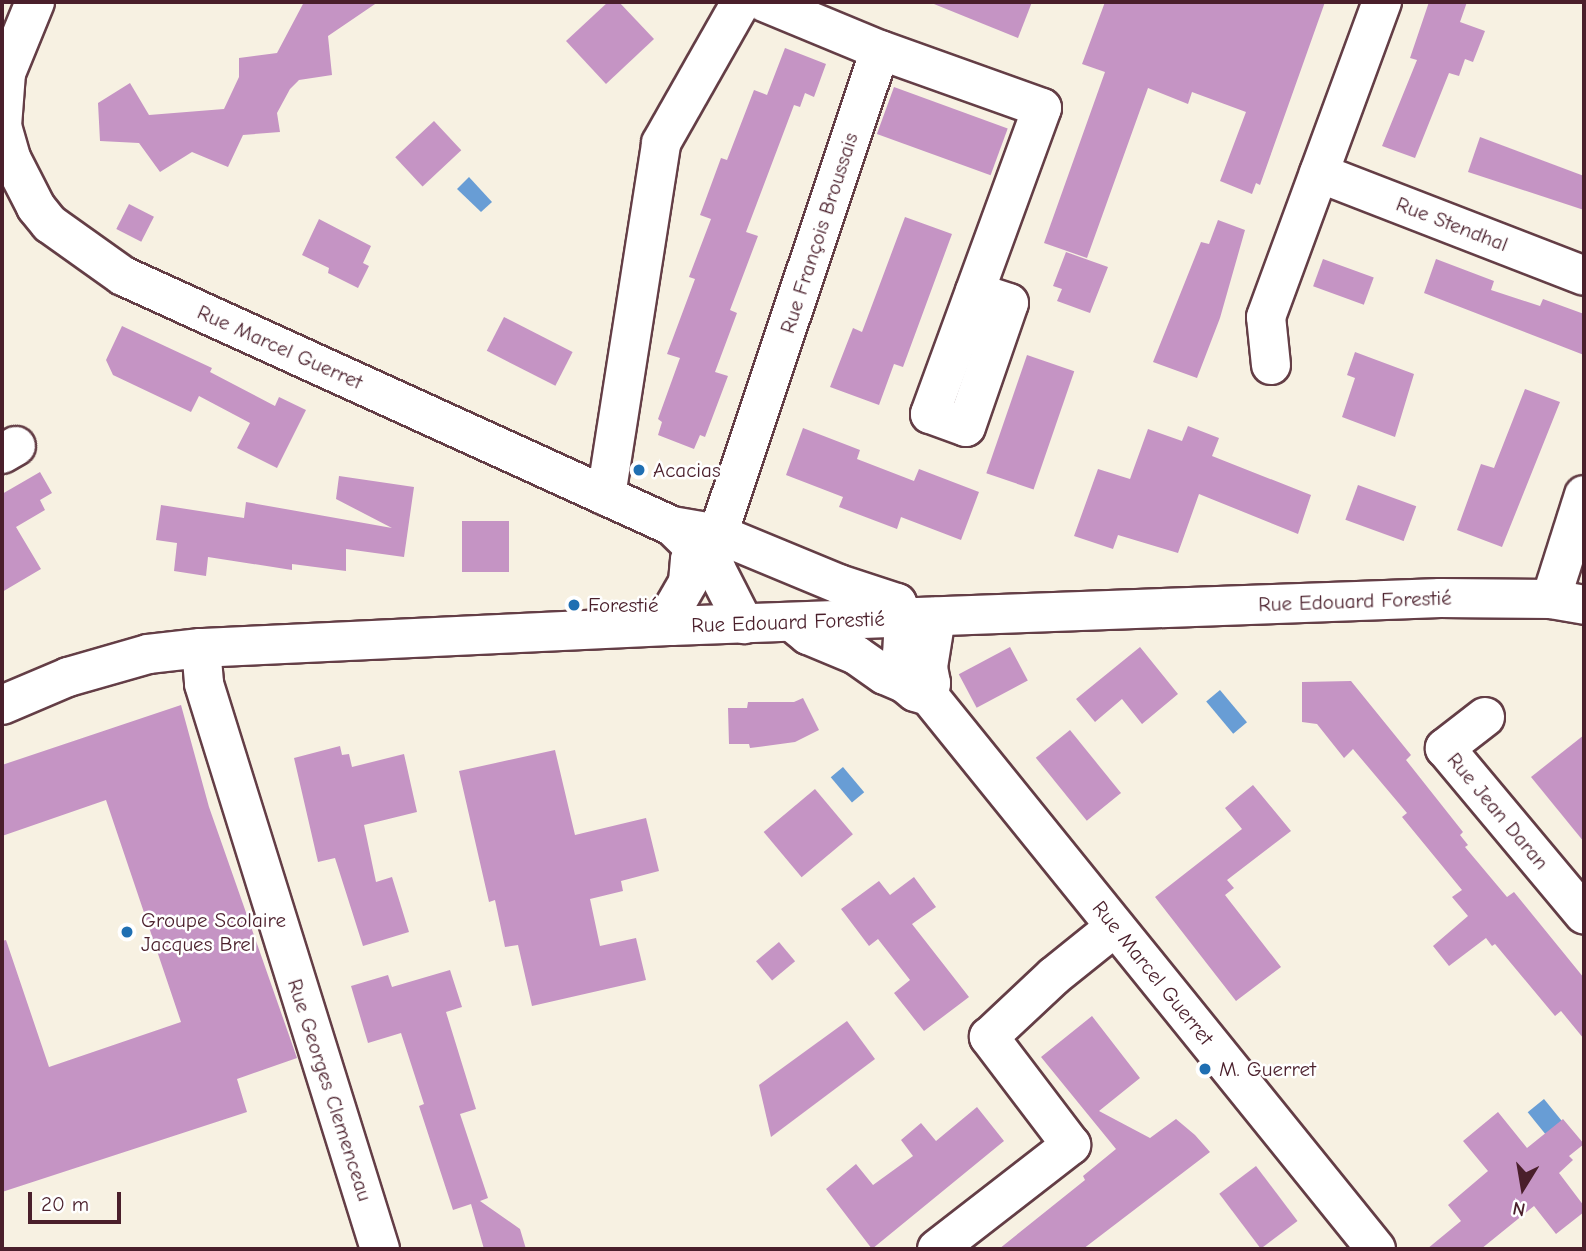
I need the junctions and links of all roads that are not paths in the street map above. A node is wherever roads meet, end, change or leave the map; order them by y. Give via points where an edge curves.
1 (35, 2) edge
2 (741, 2) edge
3 (764, 2) edge
4 (1382, 2) edge
5 (880, 50) junction
6 (4, 72) edge
7 (1320, 173) junction
8 (1584, 276) edge
9 (975, 292) dead end
10 (1271, 365) dead end
11 (1584, 495) edge
12 (606, 496) junction
13 (709, 539) junction
14 (1568, 602) edge
15 (920, 617) junction
16 (792, 622) junction
17 (744, 624) junction
18 (671, 626) junction
19 (201, 648) junction
20 (917, 690) junction
21 (2, 705) edge
22 (1485, 717) dead end
23 (1584, 914) edge
24 (1115, 926) junction
25 (380, 1249) edge
26 (937, 1249) edge
27 (1376, 1249) edge

1 - 6 street, Rue Marcel Guerret
2 - 12 street via 661,143
3 - 5 street
4 - 7 street
5 - 9 street via 1042,108
5 - 13 street, Rue François Broussais
6 - 12 street, Rue Marcel Guerret via 2,126 12,160 36,208 50,224 123,276
7 - 8 street, Rue Stendhal
7 - 10 street via 1266,317
11 - 14 street
12 - 13 street, Rue Marcel Guerret
13 - 15 street, Rue Marcel Guerret via 897,603
13 - 17 street, Rue Marcel Guerret via 716,569
13 - 17 street via 754,582 754,608
13 - 18 street via 690,560 684,590 671,612
14 - 15 street, Rue Edouard Forestié via 1440,598
15 - 16 street, Rue Edouard Forestié
15 - 20 street via 931,682
16 - 17 street, Rue Edouard Forestié
16 - 20 street, Rue Marcel Guerret via 808,635 856,655
17 - 18 street, Rue Edouard Forestié
18 - 19 street, Rue Edouard Forestié
19 - 21 street, Rue Edouard Forestié via 148,654 68,677
19 - 25 street, Rue Georges Clemenceau via 204,684
20 - 24 street, Rue Marcel Guerret
22 - 23 street, Rue Jean Daran via 1445,748
24 - 26 street via 989,1037 1071,1144
24 - 27 street, Rue Marcel Guerret

